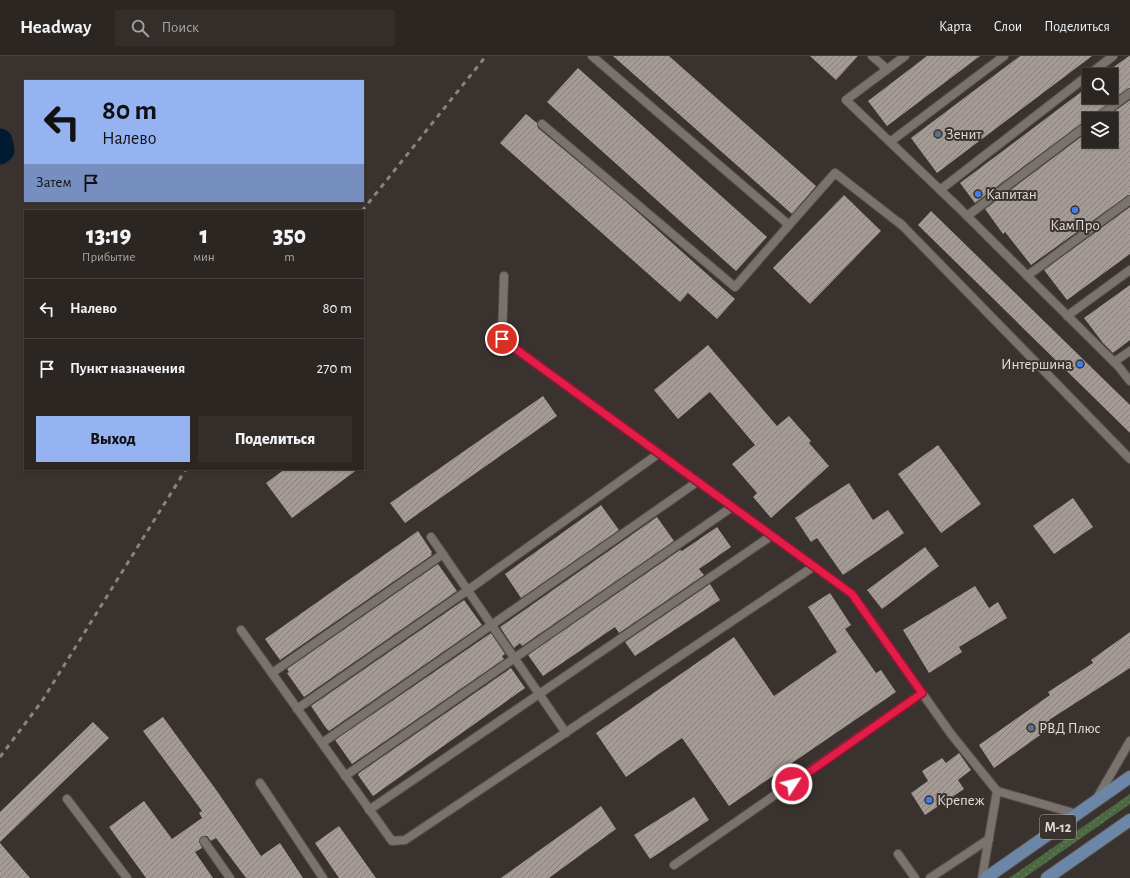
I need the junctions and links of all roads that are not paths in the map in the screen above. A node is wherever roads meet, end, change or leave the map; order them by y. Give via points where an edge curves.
1 (592, 56) edge
2 (872, 56) edge
3 (904, 56) edge
4 (1004, 56) edge
5 (1113, 56) edge
6 (887, 70) junction
7 (1130, 93) edge
8 (1105, 112) edge
9 (542, 124) dead end
10 (1082, 129) edge
11 (890, 142) junction
12 (940, 190) junction
13 (1130, 200) edge
14 (967, 216) junction
15 (789, 225) junction
16 (1130, 270) edge
17 (504, 276) dead end
18 (1027, 276) junction
19 (1067, 316) junction
20 (1130, 351) edge
21 (1114, 362) junction
22 (1130, 381) edge
23 (658, 454) junction
24 (1130, 459) edge
25 (697, 482) junction
26 (732, 507) junction
27 (771, 536) junction
28 (431, 537) dead end
29 (443, 554) junction
30 (813, 567) junction
31 (468, 590) junction
32 (492, 625) junction
33 (241, 630) dead end
34 (514, 658) junction
35 (272, 673) junction
36 (922, 693) junction
37 (539, 694) junction
38 (297, 709) junction
39 (566, 733) junction
40 (1130, 742) edge
41 (322, 743) junction
42 (345, 776) junction
43 (1130, 777) edge
44 (260, 784) dead end
45 (997, 791) junction
46 (67, 799) dead end
47 (1095, 802) junction
48 (369, 810) junction
49 (1077, 814) junction
50 (1130, 820) edge
51 (989, 838) junction
52 (204, 841) dead end
53 (898, 854) dead end
54 (674, 865) dead end
55 (127, 878) edge
56 (230, 878) edge
57 (322, 878) edge
58 (915, 878) edge
59 (930, 878) edge
60 (982, 878) edge
61 (986, 878) edge
62 (1047, 878) edge

1 - 15 lane
2 - 6 lane
3 - 6 lane
4 - 11 lane
5 - 12 lane
6 - 11 lane via 846,100
7 - 8 lane
9 - 15 lane via 735,287
10 - 14 lane
11 - 12 lane
12 - 14 lane
13 - 18 lane
14 - 18 lane
15 - 24 lane via 835,173 901,225
16 - 19 lane
17 - 23 lane via 502,339
18 - 19 lane
19 - 21 lane
20 - 21 lane
21 - 22 lane
23 - 25 lane
23 - 31 lane
25 - 26 lane
25 - 32 lane
26 - 27 lane
26 - 34 lane
27 - 30 lane
27 - 37 lane
28 - 29 lane
29 - 31 lane
29 - 35 lane
30 - 36 lane via 852,594
30 - 39 lane
31 - 32 lane
31 - 38 lane
32 - 34 lane
32 - 41 lane
33 - 35 lane
34 - 37 lane
34 - 42 lane
35 - 38 lane
36 - 45 lane
36 - 54 lane
37 - 39 lane
37 - 48 lane
38 - 41 lane
39 - 48 lane via 405,840 392,841
40 - 47 lane
41 - 42 lane
42 - 48 lane
43 - 47 main road, М-12
44 - 57 lane
45 - 49 lane
45 - 51 lane
46 - 55 lane
47 - 49 main road, М-12
49 - 61 main road, М-12
50 - 62 main road, М-12
51 - 59 lane
51 - 60 lane
52 - 56 lane
53 - 58 lane

